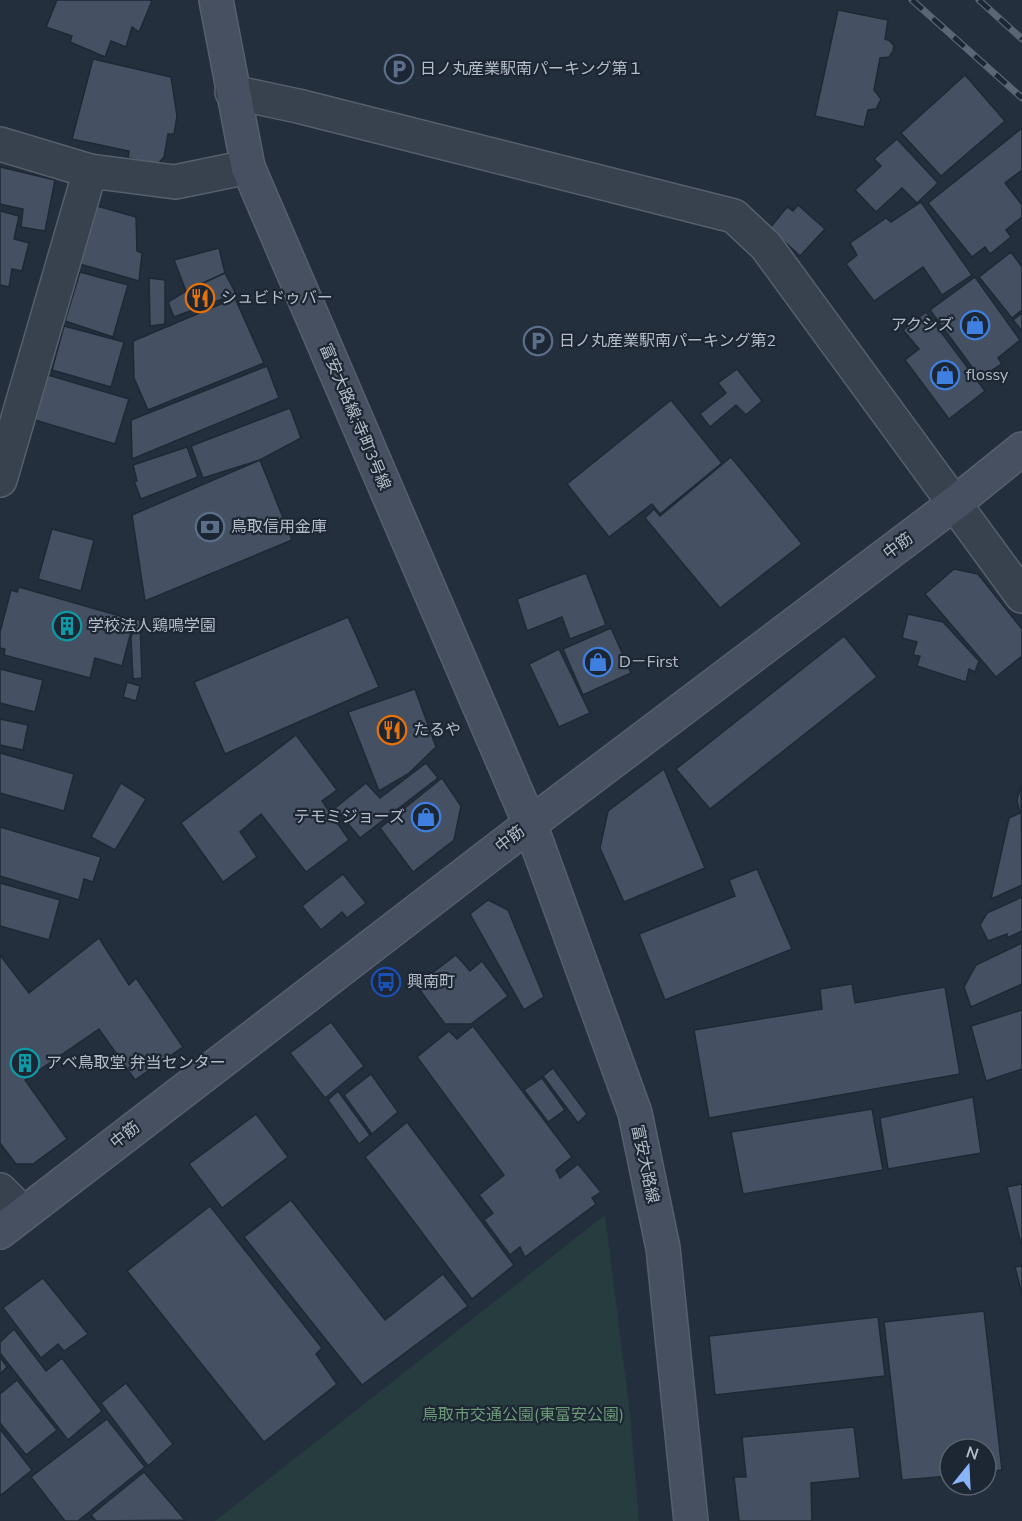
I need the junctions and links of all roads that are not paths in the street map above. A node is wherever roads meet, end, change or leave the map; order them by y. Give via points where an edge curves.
1 (216, 0) edge
2 (232, 92) junction
3 (0, 144) edge
4 (248, 167) junction
5 (90, 171) junction
6 (1022, 449) edge
7 (0, 480) edge
8 (955, 503) junction
9 (1022, 597) edge
10 (531, 824) junction
11 (0, 1190) edge
12 (11, 1222) edge
13 (691, 1521) edge

1 - 2 street, 富安大路線;寺町3号線
2 - 4 street, 富安大路線;寺町3号線
2 - 8 street via 310,108 734,216 766,246
3 - 5 street
4 - 5 street via 175,182
4 - 10 street, 富安大路線;寺町3号線
5 - 7 street
6 - 8 street, 中筋
8 - 9 street
8 - 10 street, 中筋
10 - 12 street, 中筋
10 - 13 street, 富安大路線 via 634,1113 663,1248
11 - 12 street

